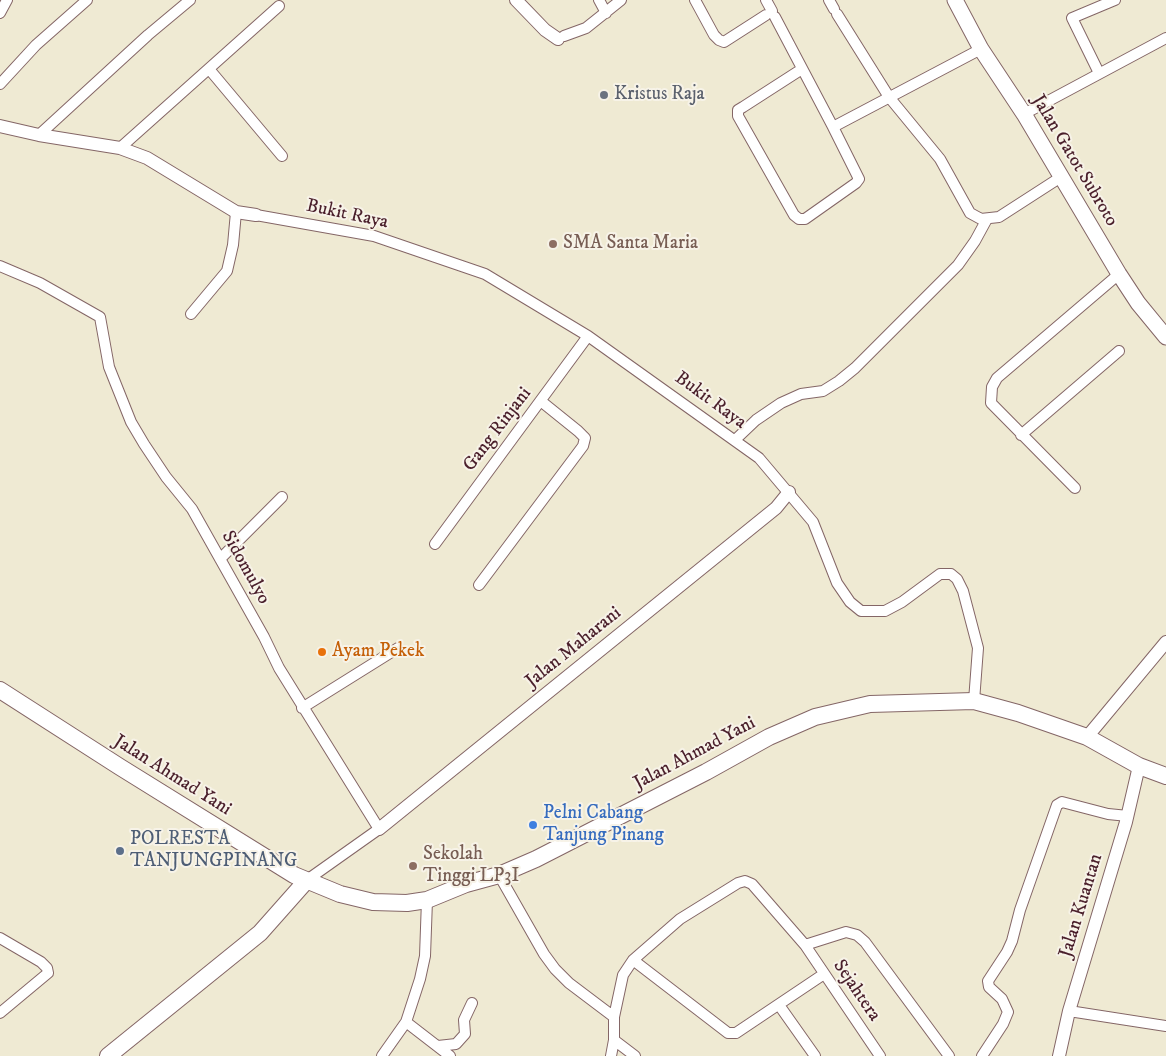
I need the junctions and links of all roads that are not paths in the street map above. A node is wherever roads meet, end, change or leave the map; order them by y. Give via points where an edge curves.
1 (7, 0) edge
2 (87, 0) edge
3 (190, 0) edge
4 (516, 0) edge
5 (599, 0) edge
6 (621, 0) edge
7 (695, 0) edge
8 (766, 0) edge
9 (955, 0) edge
10 (1115, 0) edge
11 (279, 6) dead end
12 (833, 7) edge
13 (0, 13) edge
14 (606, 14) junction
15 (771, 14) junction
16 (561, 38) joint
17 (1166, 38) edge
18 (981, 49) junction
19 (208, 69) junction
20 (802, 69) junction
21 (1099, 73) junction
22 (0, 84) edge
23 (889, 98) junction
24 (1024, 114) junction
25 (0, 126) edge
26 (833, 127) junction
27 (39, 135) junction
28 (120, 148) junction
29 (282, 156) dead end
30 (1061, 177) junction
31 (236, 212) junction
32 (256, 215) joint
33 (987, 219) junction
34 (0, 266) edge
35 (1119, 274) junction
36 (191, 314) dead end
37 (588, 336) junction
38 (1166, 337) edge
39 (1119, 352) dead end
40 (542, 402) junction
41 (1021, 435) junction
42 (735, 440) junction
43 (1075, 488) dead end
44 (789, 492) junction
45 (282, 498) dead end
46 (435, 544) dead end
47 (220, 559) junction
48 (479, 584) dead end
49 (1166, 642) edge
50 (398, 648) dead end
51 (0, 690) edge
52 (974, 701) junction
53 (302, 708) junction
54 (1087, 737) junction
55 (1140, 766) junction
56 (1166, 776) edge
57 (1128, 816) junction
58 (379, 829) junction
59 (499, 875) junction
60 (307, 880) junction
61 (427, 900) junction
62 (0, 938) edge
63 (805, 945) junction
64 (633, 960) junction
65 (824, 974) junction
66 (472, 1002) dead end
67 (778, 1005) junction
68 (1069, 1012) junction
69 (0, 1013) edge
70 (614, 1016) junction
71 (406, 1022) junction
72 (1166, 1026) edge
73 (614, 1040) junction
74 (438, 1046) junction
75 (108, 1056) edge
76 (382, 1056) edge
77 (450, 1056) edge
78 (611, 1056) edge
79 (635, 1056) edge
80 (815, 1056) edge
81 (880, 1056) edge
82 (949, 1056) edge
83 (982, 1056) edge
84 (1059, 1056) edge

1 - 13 street
2 - 22 street via 36,45
3 - 27 street
4 - 16 street via 545,30
5 - 14 street
6 - 14 street
7 - 15 street via 714,35 724,42
8 - 15 street
9 - 18 main road, Jalan Gatot Subroto
10 - 21 street via 1072,18
11 - 19 street
12 - 23 street
14 - 16 street via 586,28
15 - 20 street
17 - 21 street
18 - 23 street
18 - 24 main road, Jalan Gatot Subroto
19 - 28 street
19 - 29 street
20 - 26 street
20 - 26 street via 738,110 738,116 799,219 805,219 859,178
21 - 24 street
23 - 26 street
23 - 33 street via 940,158 970,213
24 - 30 main road, Jalan Gatot Subroto
25 - 27 street
27 - 28 street
28 - 31 street via 147,158
30 - 33 street via 999,217
30 - 35 main road, Jalan Gatot Subroto
31 - 32 street
31 - 36 street via 227,271
32 - 37 street, Bukit Raya via 374,236 485,274
33 - 42 street via 958,264 855,368 823,391 801,394 780,403
34 - 47 street, Sidomulyo via 40,283 100,317 110,367 132,422 166,477 192,509
35 - 38 main road, Jalan Gatot Subroto
35 - 41 street via 997,378 992,387 991,403
37 - 40 street, Gang Rinjani
37 - 42 street, Bukit Raya
39 - 41 street
40 - 46 street, Gang Rinjani
40 - 48 street via 578,430 585,438 583,446
41 - 43 street
42 - 44 street, Bukit Raya via 758,458
44 - 52 street, Bukit Raya via 813,522 837,583 861,611 885,611 940,574 951,574 957,579 978,648
44 - 58 street, Jalan Maharani via 776,508
45 - 47 street
47 - 53 street, Sidomulyo
49 - 54 street
50 - 53 street
51 - 60 highway, Jalan Ahmad Yani
52 - 54 highway, Jalan Ahmad Yani
52 - 59 highway, Jalan Ahmad Yani via 870,704 815,718 769,737
53 - 58 street, Sidomulyo
54 - 55 highway, Jalan Ahmad Yani
55 - 56 highway, Jalan Ahmad Yani
55 - 57 street, Jalan Kuantan
57 - 68 street, Jalan Kuantan
57 - 83 street via 1062,802 1057,805 1012,941 988,981 1008,1012 1004,1024
58 - 60 street
59 - 61 highway, Jalan Ahmad Yani
59 - 70 street via 555,969
60 - 61 highway, Jalan Ahmad Yani via 340,894 372,902
60 - 75 highway via 260,933
61 - 71 street via 425,956
62 - 69 street via 41,962 48,973
63 - 64 street, Sejahtera via 752,884 745,881 680,919
63 - 65 street, Sejahtera
63 - 82 street via 846,932 857,935
64 - 67 street via 728,1033 736,1033
64 - 70 street via 623,975
65 - 67 street
65 - 81 street, Sejahtera
66 - 74 street via 464,1020 465,1034 456,1044
67 - 80 street
68 - 72 street
68 - 84 street, Jalan Kuantan
70 - 73 street
71 - 74 street
71 - 76 street
73 - 78 street
73 - 79 street
74 - 77 street

